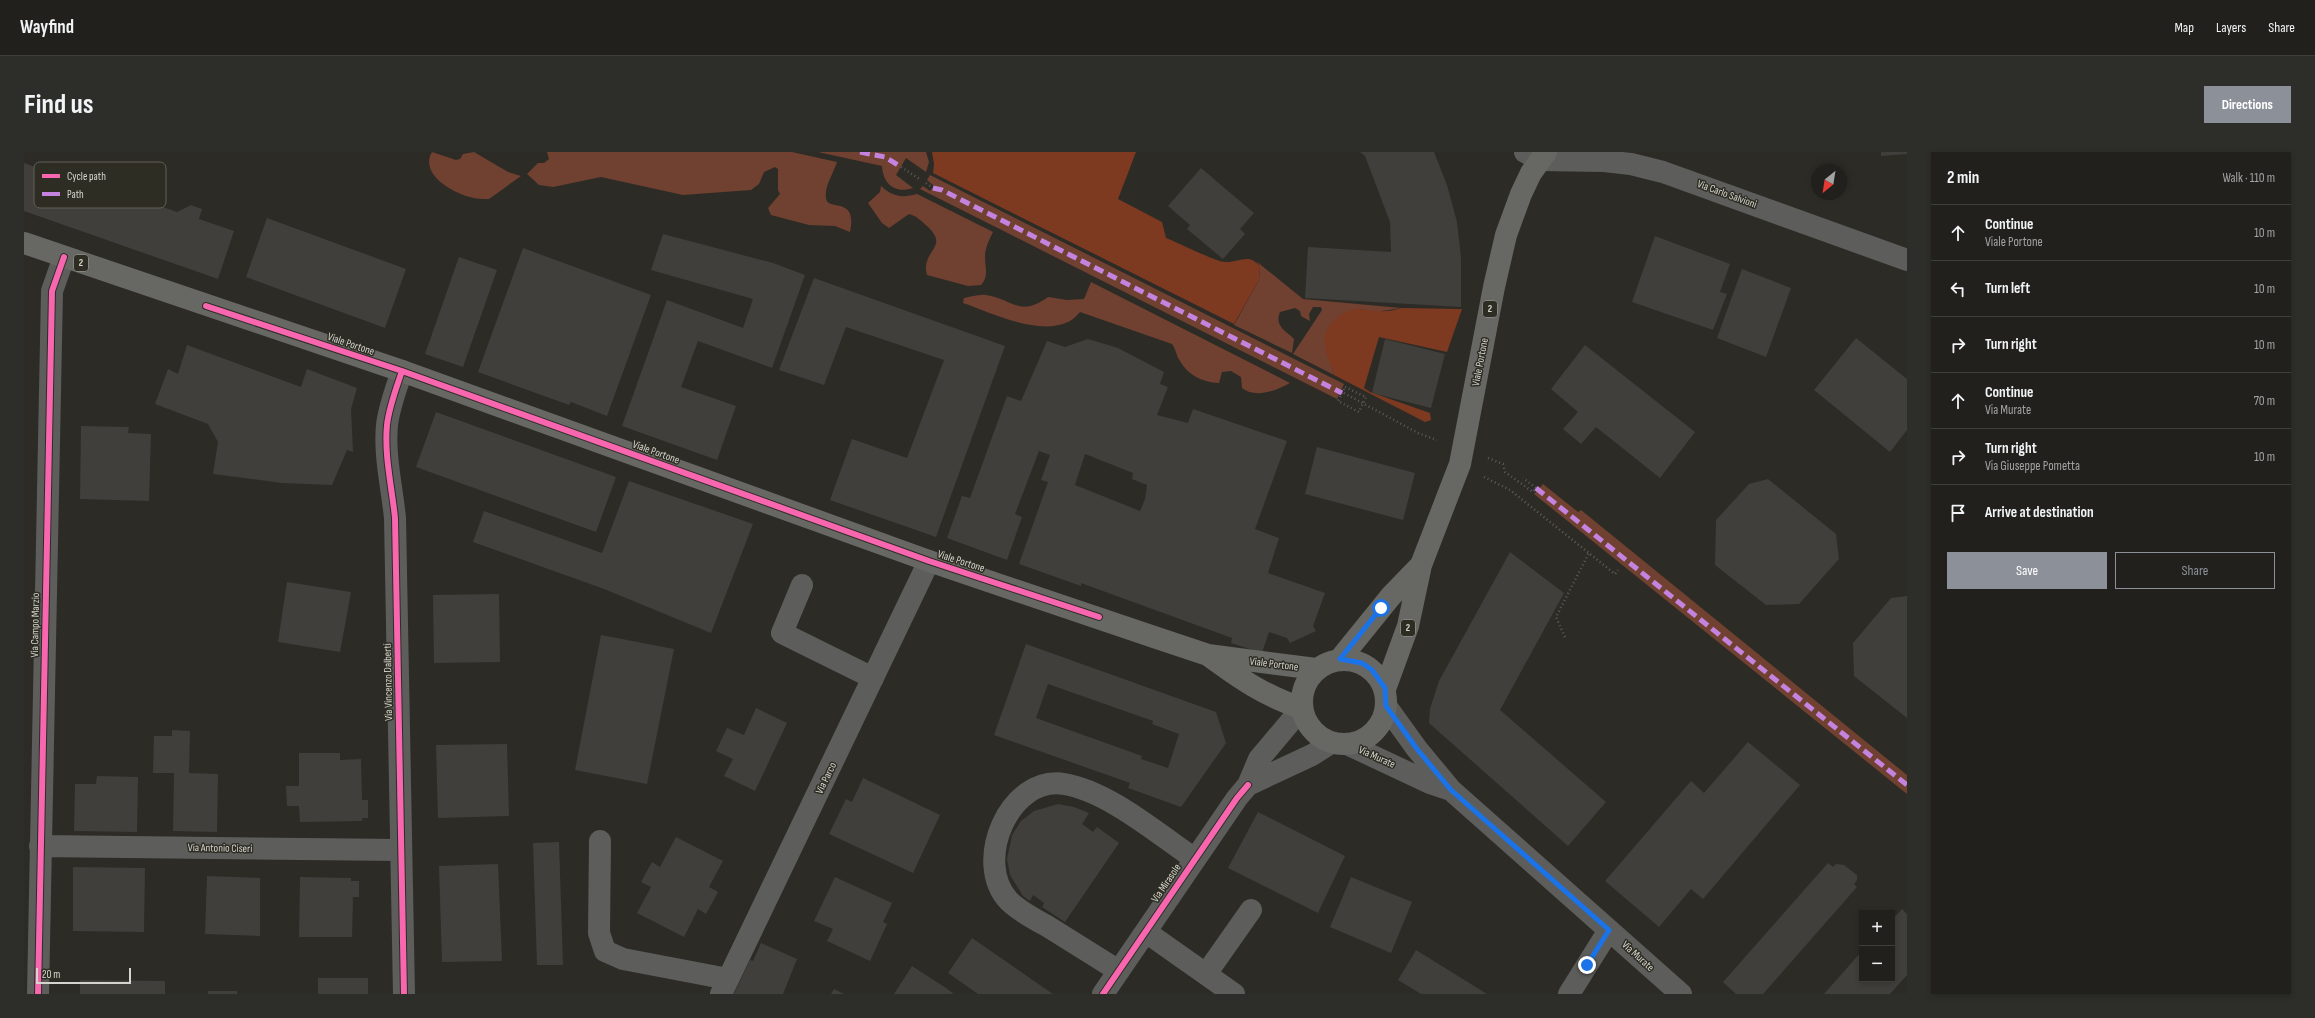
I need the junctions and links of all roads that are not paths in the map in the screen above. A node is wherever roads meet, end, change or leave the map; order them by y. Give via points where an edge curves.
1 (1537, 155) edge
2 (24, 243) edge
3 (64, 257) junction
4 (1907, 260) edge
5 (402, 372) junction
6 (929, 561) junction
7 (1421, 565) junction
8 (802, 585) dead end
9 (1208, 655) junction
10 (1340, 659) junction
11 (1316, 669) junction
12 (873, 678) junction
13 (1385, 697) junction
14 (1302, 708) junction
15 (1339, 744) junction
16 (1248, 785) junction
17 (1451, 790) junction
18 (600, 841) dead end
19 (40, 846) junction
20 (400, 850) junction
21 (1195, 859) junction
22 (1251, 910) dead end
23 (1609, 930) junction
24 (1146, 932) junction
25 (1119, 971) junction
26 (1206, 974) junction
27 (724, 987) edge
28 (38, 994) edge
29 (404, 994) edge
30 (1103, 994) edge
31 (1234, 994) edge
32 (1569, 994) edge
33 (1681, 994) edge

1 - 4 street, Via Carlo Salvioni via 1631,164 1663,172
1 - 7 main road, Viale Portone / 2 via 1506,235 1460,464
2 - 3 main road, Viale Portone / 2
3 - 5 main road, Viale Portone / 2
3 - 19 street, Via Campo Marzio via 52,291
5 - 6 main road, Viale Portone / 2
5 - 20 street, Via Vincenzo Dalberti via 387,426 395,518
6 - 9 main road, Viale Portone / 2
6 - 12 street, Via Parco
7 - 10 main road, Viale Portone / 2 via 1391,596
7 - 13 main road, Viale Portone / 2 via 1408,626
8 - 12 street via 782,633
9 - 11 main road, Viale Portone / 2
9 - 14 main road, Viale Portone / 2 via 1245,683 1278,701
10 - 11 main road
10 - 13 main road via 1367,666 1380,678
11 - 14 main road via 1304,687
12 - 27 street, Via Parco
13 - 15 main road via 1382,722 1375,731 1366,738
13 - 17 street, Via Murate via 1417,749
14 - 15 main road via 1315,733
14 - 16 street, Via Mirasole via 1259,759
15 - 16 street, Via Mirasole
15 - 17 street, Via Murate
16 - 21 street, Via Mirasole
17 - 23 street, Via Murate
18 - 27 street via 599,933 605,951 623,959
19 - 20 street, Via Antonio Ciseri
19 - 28 street, Via Campo Marzio
20 - 29 street, Via Vincenzo Dalberti
21 - 24 street, Via Mirasole
21 - 25 street via 1106,800 1079,787 1048,784 1033,789 1009,814 1000,828 993,858 995,873 1009,901
22 - 26 street
23 - 32 street
23 - 33 street, Via Murate
24 - 25 street, Via Mirasole
24 - 26 street
25 - 30 street, Via Mirasole
26 - 31 street

